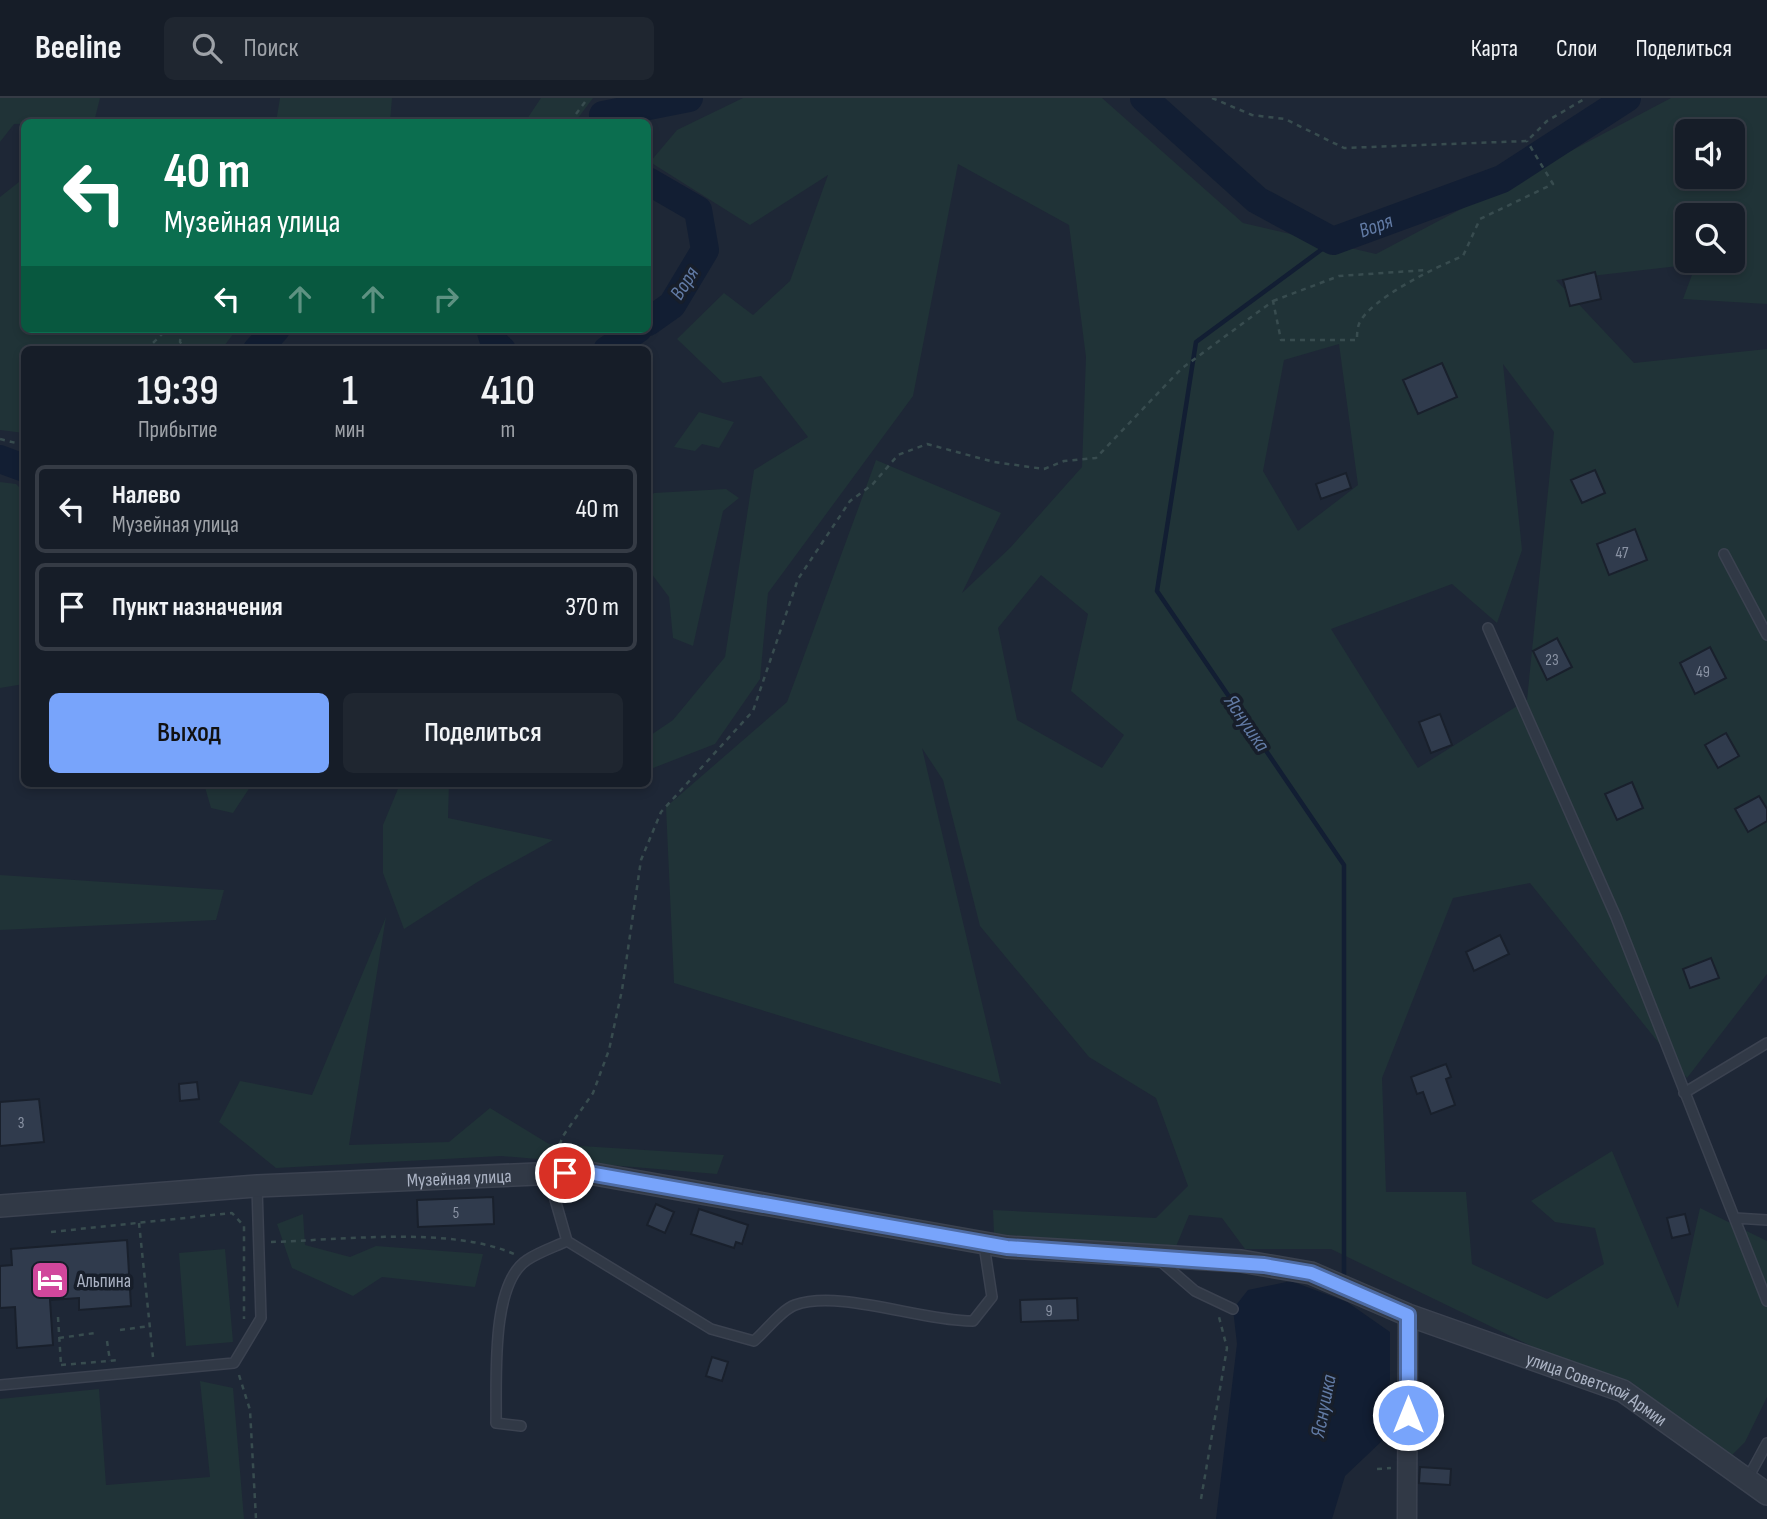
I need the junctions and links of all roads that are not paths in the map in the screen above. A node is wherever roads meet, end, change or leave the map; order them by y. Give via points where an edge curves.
1 (1724, 554) dead end
2 (1488, 628) dead end
3 (1767, 635) edge
4 (1767, 1043) edge
5 (1684, 1093) junction
6 (548, 1174) junction
7 (257, 1186) junction
8 (0, 1206) edge
9 (1735, 1218) junction
10 (1767, 1220) edge
11 (567, 1241) junction
12 (984, 1243) junction
13 (1154, 1256) junction
14 (1767, 1301) edge
15 (1233, 1309) dead end
16 (1408, 1315) junction
17 (0, 1385) edge
18 (521, 1426) dead end
19 (1767, 1443) edge
20 (1747, 1480) junction
21 (1767, 1494) edge
22 (1407, 1519) edge

1 - 3 lane
2 - 5 lane via 1616,917
4 - 5 lane
5 - 9 lane
6 - 7 street, Музейная улица
6 - 11 lane
6 - 12 street, Музейная улица via 583,1172
7 - 8 street, Музейная улица
7 - 17 lane via 261,1318 234,1363
9 - 10 lane
9 - 14 lane
11 - 12 lane via 711,1329 754,1341 793,1306 828,1298 944,1321 974,1321 992,1297
11 - 18 lane via 527,1260 516,1271 499,1311 496,1423
12 - 13 street, Музейная улица
13 - 15 lane via 1195,1292
13 - 16 street, Музейная улица via 1241,1261 1311,1273
16 - 20 street, улица Советской Армии via 1623,1391
16 - 22 street
19 - 20 lane
20 - 21 street, улица Советской Армии

